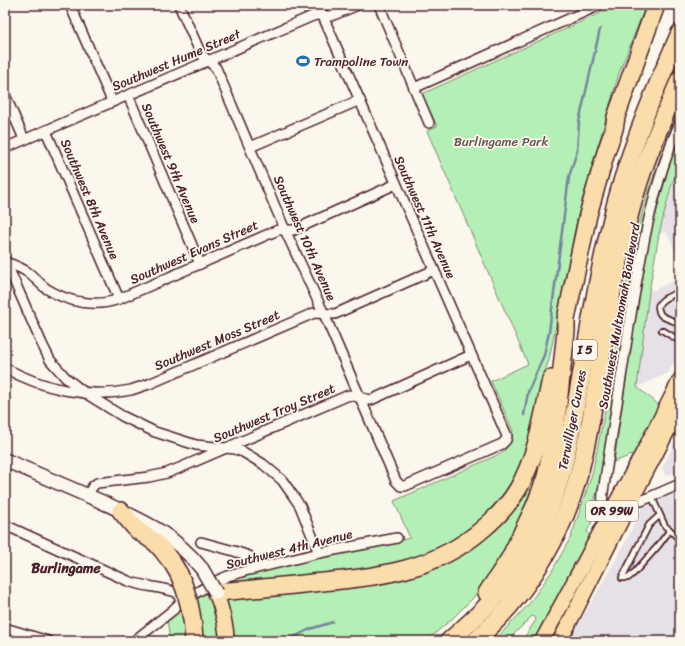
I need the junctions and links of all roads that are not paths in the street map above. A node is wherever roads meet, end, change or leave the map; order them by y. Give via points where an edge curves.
1 (70, 5) edge
2 (179, 5) edge
3 (318, 5) edge
4 (358, 5) edge
5 (379, 5) edge
6 (600, 5) edge
7 (656, 5) edge
8 (666, 5) edge
9 (323, 15) junction
10 (680, 33) edge
11 (208, 61) junction
12 (680, 79) edge
13 (414, 88) junction
14 (5, 95) edge
15 (128, 95) junction
16 (360, 100) junction
17 (112, 101) junction
18 (680, 122) edge
19 (429, 123) dead end
20 (614, 130) junction
21 (46, 131) junction
22 (24, 139) junction
23 (250, 147) junction
24 (5, 148) edge
25 (396, 184) junction
26 (286, 230) junction
27 (5, 261) edge
28 (200, 264) junction
29 (434, 270) junction
30 (680, 292) edge
31 (119, 299) junction
32 (324, 314) junction
33 (566, 319) junction
34 (680, 324) edge
35 (662, 330) dead end
36 (680, 341) edge
37 (471, 355) junction
38 (5, 368) edge
39 (680, 380) edge
40 (85, 392) junction
41 (360, 397) junction
42 (680, 407) edge
43 (226, 448) junction
44 (5, 460) edge
45 (680, 484) edge
46 (401, 486) joint
47 (87, 496) junction
48 (652, 497) junction
49 (632, 499) junction
50 (120, 511) junction
51 (610, 515) junction
52 (660, 515) junction
53 (5, 525) edge
54 (670, 530) junction
55 (397, 538) dead end
56 (680, 540) edge
57 (202, 542) dead end
58 (319, 553) junction
59 (258, 567) junction
60 (216, 594) junction
61 (181, 602) junction
62 (471, 623) junction
63 (5, 628) edge
64 (48, 641) edge
65 (134, 641) edge
66 (194, 641) edge
67 (227, 641) edge
68 (449, 641) edge
69 (475, 641) edge
70 (542, 641) edge
71 (560, 641) edge

1 - 17 street
2 - 11 street, Southwest 10th Avenue via 201,54
3 - 9 street, Southwest 11th Avenue
4 - 9 street, Southwest Hume Street via 331,16
5 - 13 street
6 - 13 street
7 - 20 highway via 616,116
8 - 20 highway via 622,116
9 - 11 street, Southwest Hume Street via 315,15
9 - 16 street, Southwest 11th Avenue
10 - 62 highway, Terwilliger Curves / I 5 via 644,117 610,226 593,304 571,431 555,496 526,558 495,599
11 - 15 street, Southwest Hume Street
11 - 23 street, Southwest 10th Avenue via 216,68
12 - 69 highway, Terwilliger Curves / I 5 via 643,172 625,231 609,307 587,441 569,505 557,534 532,578 515,601
13 - 19 street
14 - 22 street
15 - 17 street, Southwest Hume Street
15 - 28 street, Southwest 9th Avenue
16 - 23 street
16 - 25 street, Southwest 11th Avenue
17 - 21 street, Southwest Hume Street
18 - 51 street, Southwest Multnomah Boulevard via 656,191 641,253 603,492 603,505
20 - 33 highway via 588,215
21 - 22 street, Southwest Hume Street
21 - 31 street, Southwest 8th Avenue
22 - 24 street, Southwest Hume Street
23 - 26 street, Southwest 10th Avenue
25 - 26 street, Southwest Evans Street via 294,230
25 - 29 street, Southwest 11th Avenue
26 - 28 street, Southwest Evans Street via 278,230
26 - 32 street, Southwest 10th Avenue
27 - 31 street, Southwest Evans Street via 29,273 46,288 70,299 88,303 107,303
27 - 40 street via 50,360 66,378
28 - 31 street, Southwest Evans Street
29 - 32 street, Southwest Moss Street via 334,314
29 - 37 street, Southwest 11th Avenue
30 - 34 lane via 662,300 658,307 662,316
32 - 40 street, Southwest Moss Street via 314,313 131,390
32 - 41 street, Southwest 10th Avenue
33 - 60 highway via 561,329 534,449 523,480 505,507 468,542 425,564 391,574
33 - 62 highway via 555,425 546,477 510,558 482,599
35 - 36 lane
37 - 41 street, Southwest Troy Street via 371,400
37 - 46 street, Southwest 11th Avenue via 506,433 506,440 502,444
38 - 40 street, Southwest Moss Street via 46,386
39 - 51 main road, OR 99W
40 - 43 street via 122,416 155,432 196,445
41 - 43 street, Southwest Troy Street via 349,395
41 - 46 street, Southwest 10th Avenue via 396,481
42 - 49 main road, OR 99W
43 - 47 street, Southwest Troy Street via 167,473 97,484
43 - 58 street via 235,449 254,458 282,480 300,506
44 - 47 main road
45 - 48 street
47 - 50 main road
48 - 49 street via 641,501
48 - 52 lane
49 - 71 main road, OR 99W
50 - 60 main road, bridge via 148,524 186,551 202,570
50 - 66 highway, bridge via 137,530 156,543 179,574 192,613
51 - 70 main road, OR 99W
52 - 54 lane
52 - 54 lane via 649,525 622,578 628,578 633,574
53 - 61 street via 137,585 178,594
54 - 56 lane
55 - 58 street, Southwest 4th Avenue
57 - 59 street via 249,556
58 - 59 street, Southwest 4th Avenue
59 - 61 street, Southwest 4th Avenue via 214,582
60 - 67 main road via 225,619
61 - 65 street, Southwest 4th Avenue
62 - 68 highway, Terwilliger Curves / I 5
63 - 64 street

